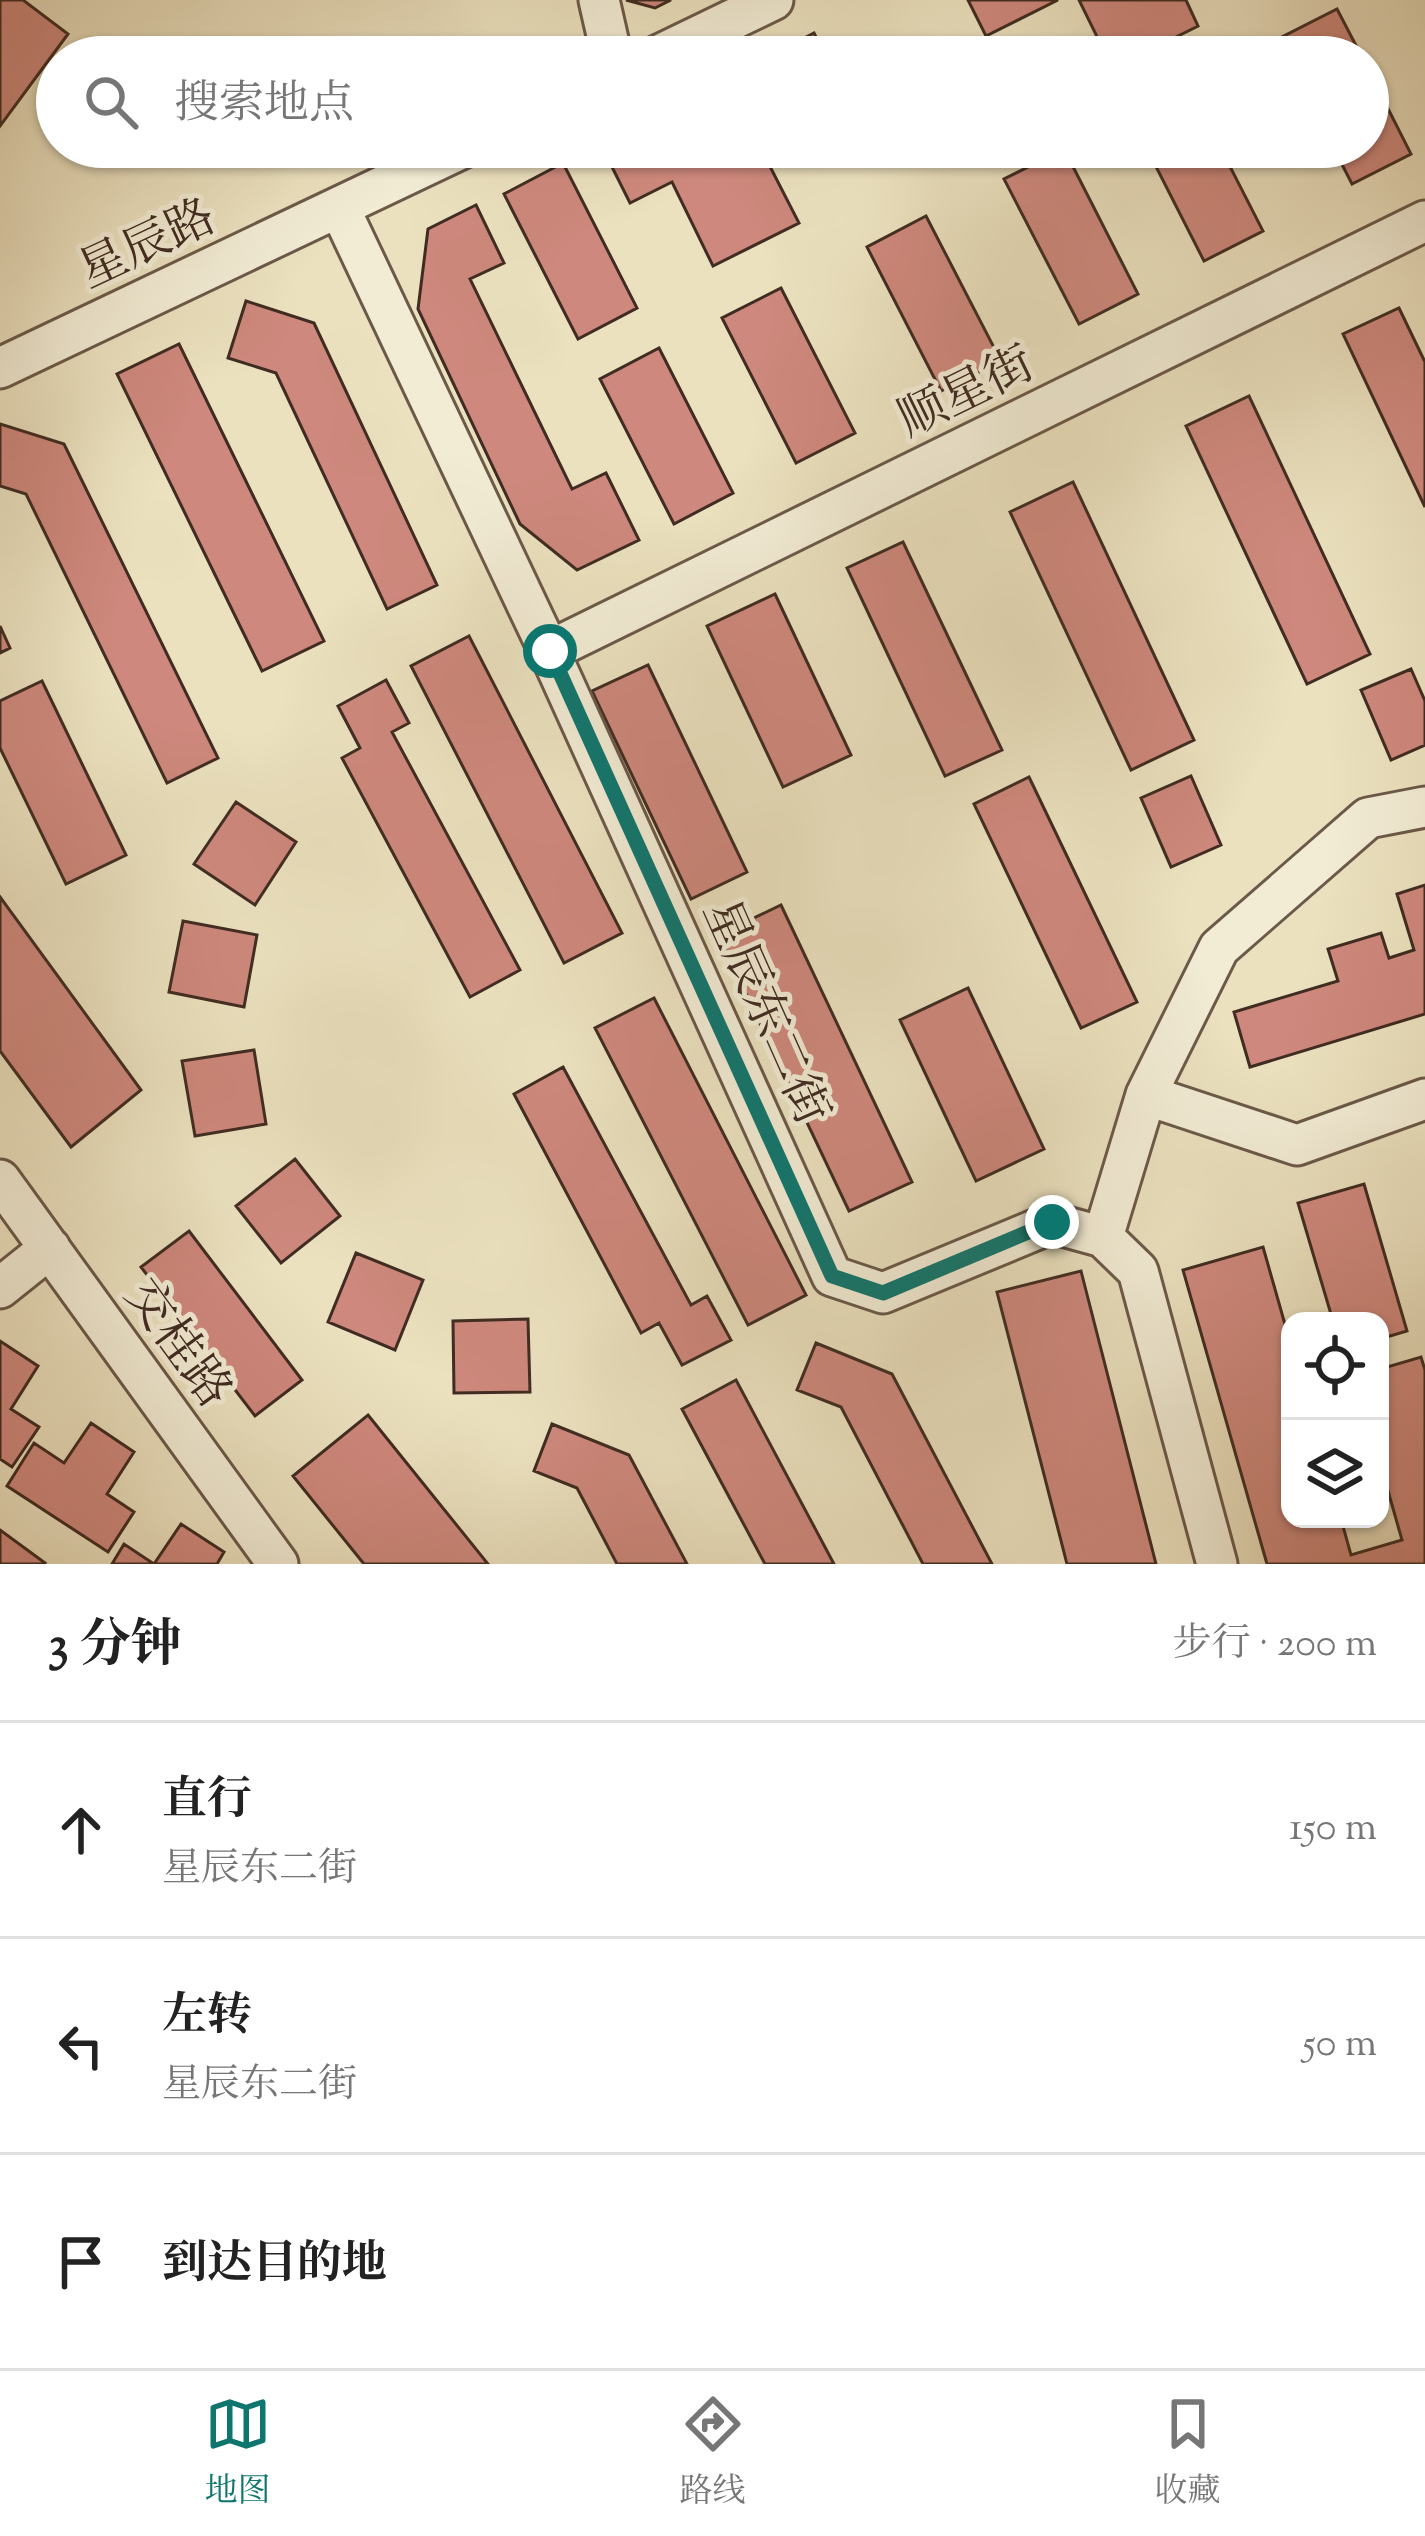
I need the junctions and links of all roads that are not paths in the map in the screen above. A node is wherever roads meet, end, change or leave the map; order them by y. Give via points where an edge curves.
1 (599, 0) edge
2 (773, 0) edge
3 (607, 36) edge
4 (698, 36) edge
5 (421, 168) edge
6 (339, 207) junction
7 (1425, 221) edge
8 (0, 368) edge
9 (550, 651) junction
10 (1425, 807) edge
11 (1146, 1095) junction
12 (1425, 1099) edge
13 (0, 1180) edge
14 (1103, 1237) junction
15 (50, 1249) junction
16 (0, 1288) edge
17 (278, 1564) edge
18 (1217, 1564) edge

1 - 3 street
2 - 4 street
5 - 6 street, 星辰路
6 - 8 street, 星辰路
6 - 9 street, 星辰东二街
7 - 9 street, 顺星街
9 - 14 street, 星辰东二街 via 832,1276 883,1293 1052,1222
10 - 11 street via 1368,818 1219,948
11 - 12 street via 1297,1145
11 - 14 street
13 - 15 street, 交桂路
14 - 18 street via 1138,1271
15 - 16 street
15 - 17 street, 交桂路

